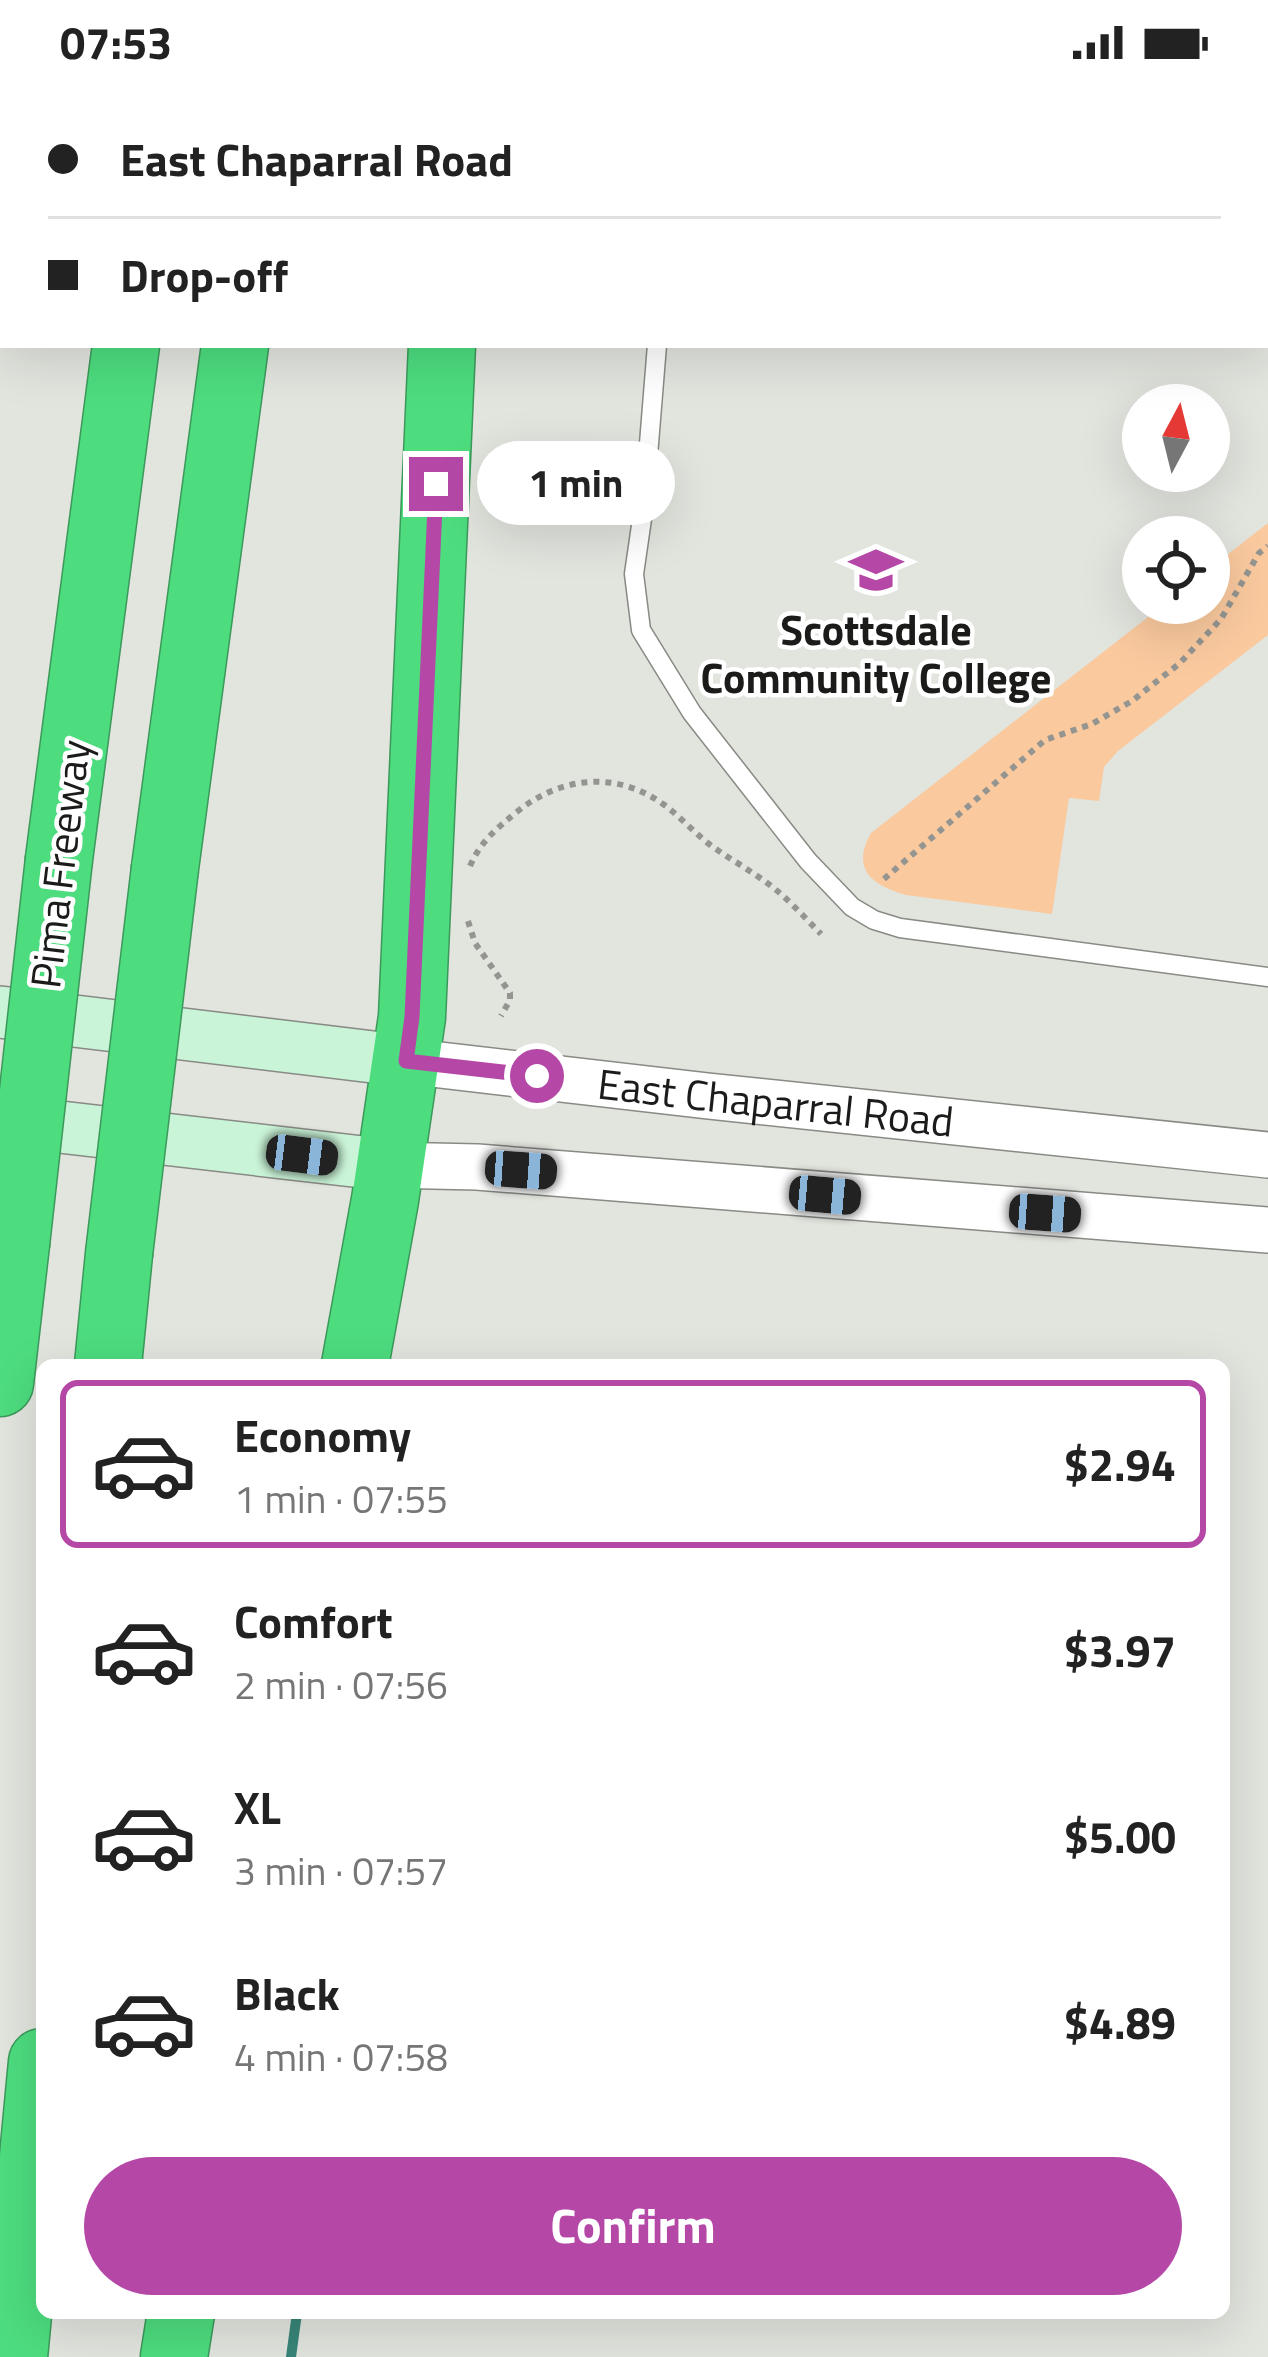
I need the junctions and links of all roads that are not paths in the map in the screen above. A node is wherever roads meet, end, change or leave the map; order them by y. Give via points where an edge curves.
1 (126, 348) edge
2 (235, 348) edge
3 (442, 348) edge
4 (657, 348) edge
5 (1268, 977) edge
6 (0, 1012) edge
7 (406, 1061) junction
8 (0, 1120) edge
9 (1268, 1155) edge
10 (388, 1165) junction
11 (1268, 1230) edge
12 (109, 1359) edge
13 (356, 1359) edge
14 (0, 1383) edge
15 (36, 2125) edge
16 (180, 2319) edge
17 (14, 2357) edge
18 (174, 2357) edge

1 - 14 highway, Pima Freeway, bridge
2 - 12 highway, bridge
3 - 7 highway
4 - 5 lane via 634,574 641,630 692,713 808,861 853,907 900,928
6 - 7 main road, East Chaparral Road
7 - 9 street, East Chaparral Road
7 - 10 highway
8 - 10 main road, East Chaparral Road
10 - 11 street, East Chaparral Road
10 - 13 highway
15 - 17 highway
16 - 18 highway

